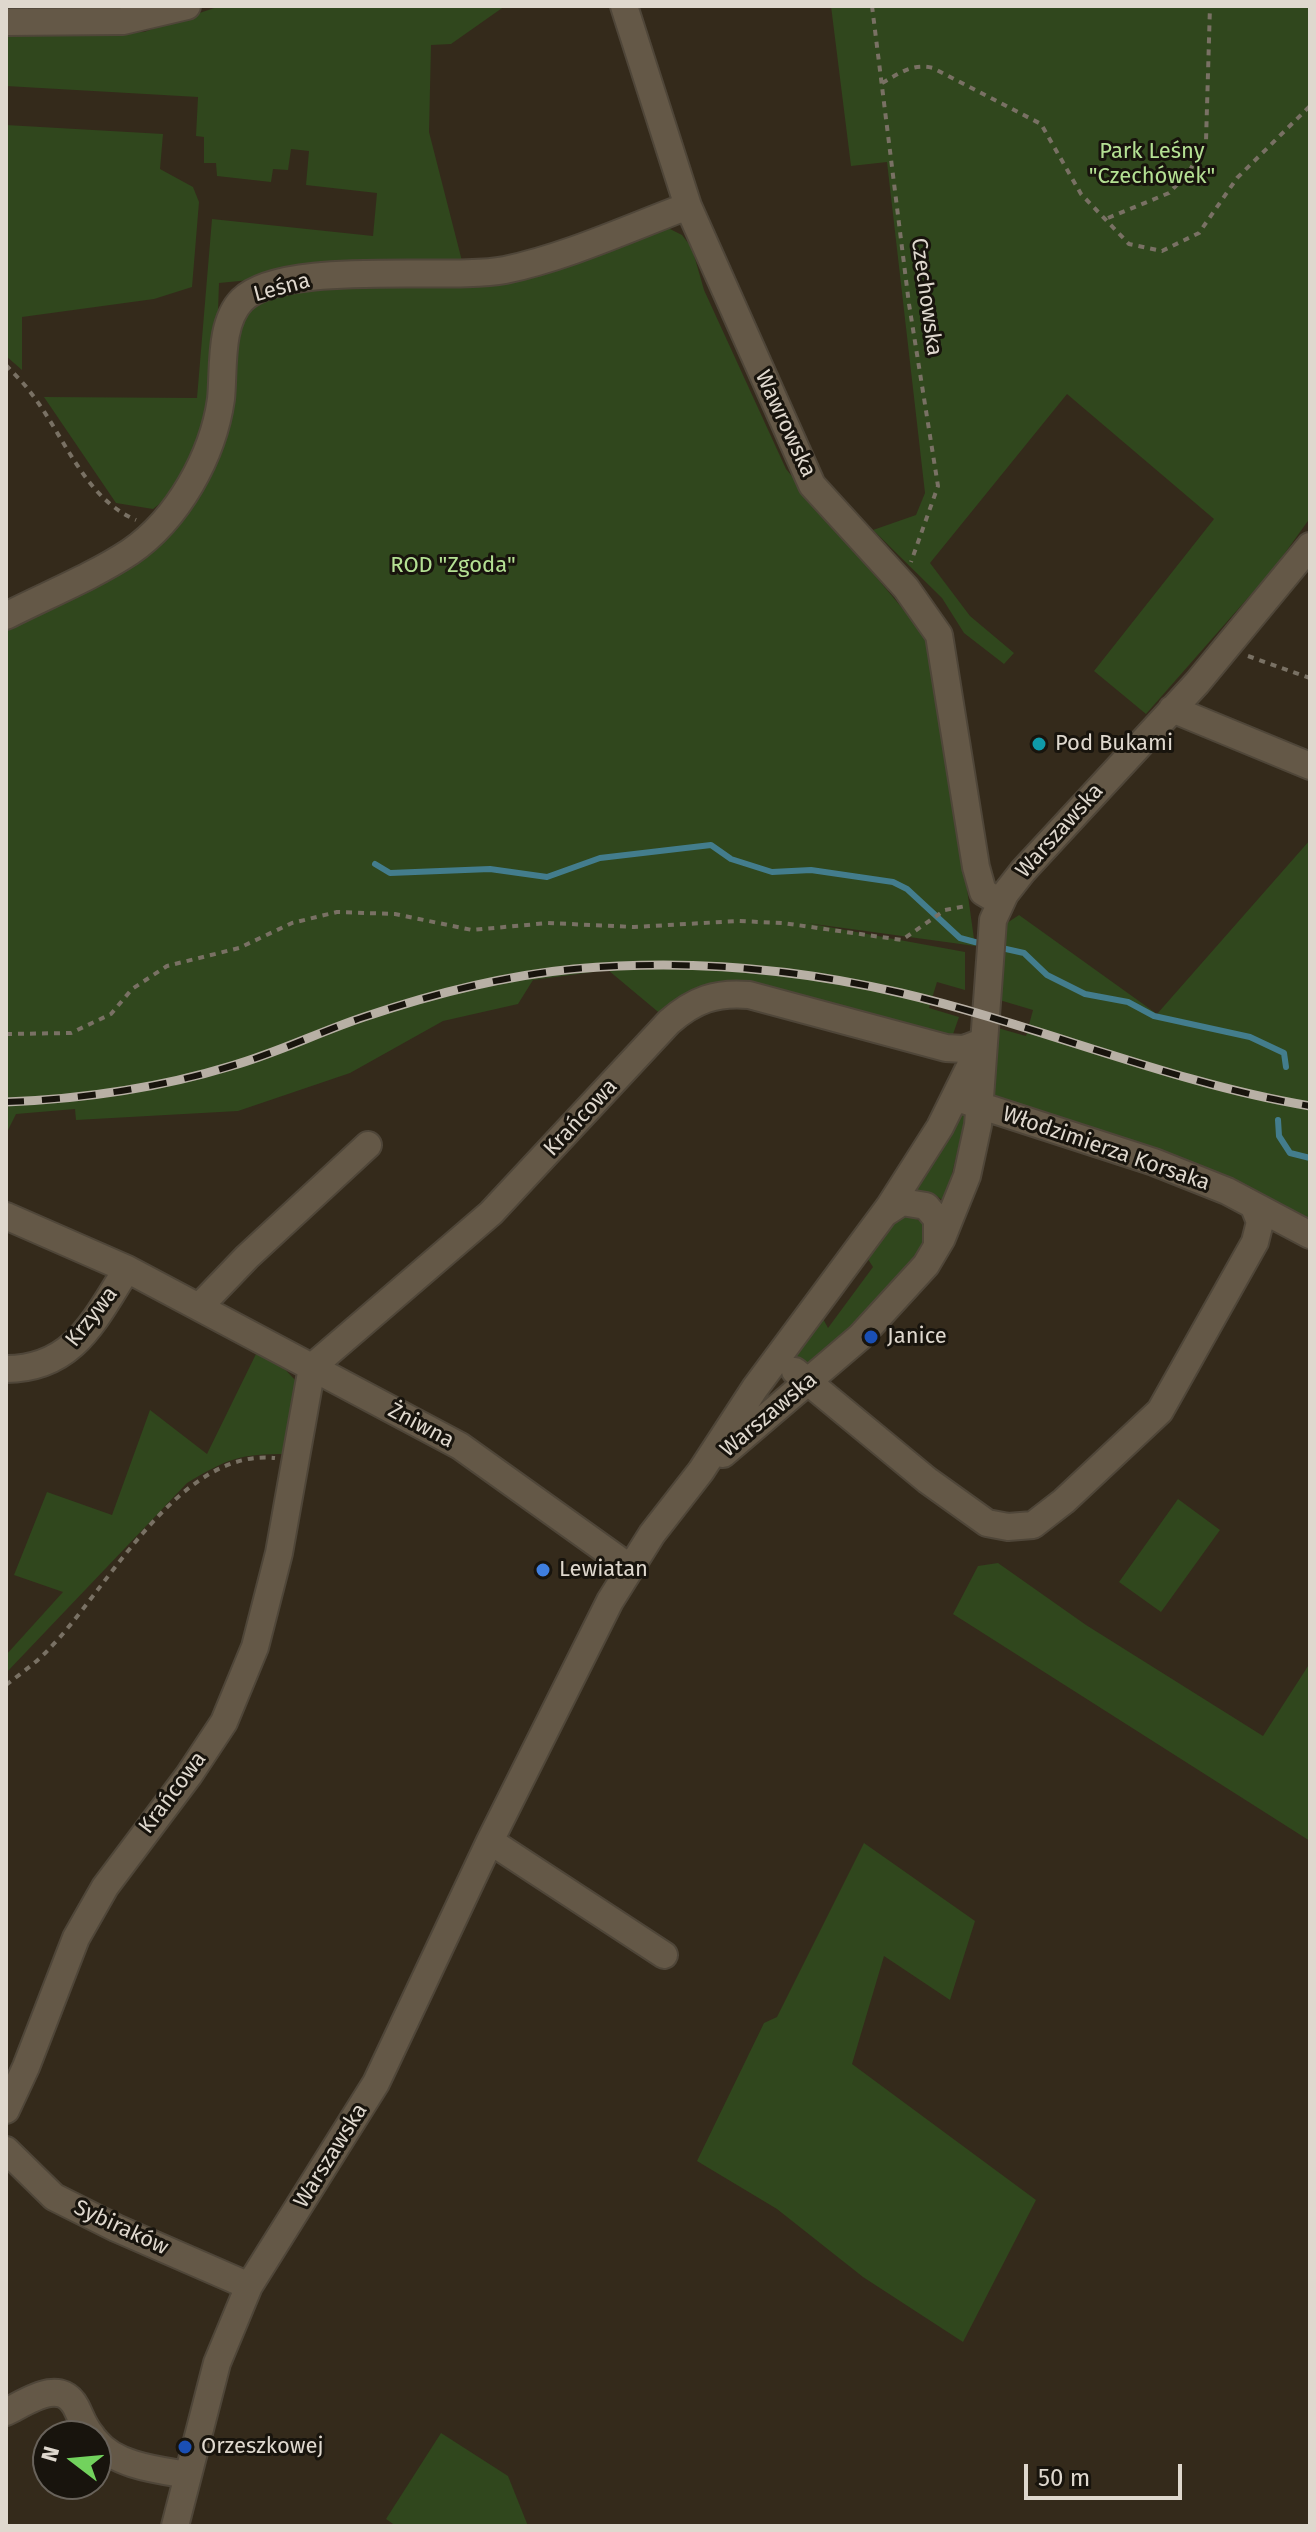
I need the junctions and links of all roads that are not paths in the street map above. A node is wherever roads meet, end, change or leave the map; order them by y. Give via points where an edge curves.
1 (187, 6) edge
2 (624, 6) edge
3 (6, 22) edge
4 (688, 206) junction
5 (1310, 546) edge
6 (6, 616) edge
7 (1172, 709) junction
8 (1310, 766) edge
9 (983, 900) junction
10 (982, 1042) junction
11 (955, 1097) junction
12 (981, 1105) junction
13 (368, 1145) dead end
14 (1254, 1207) junction
15 (6, 1216) edge
16 (882, 1217) junction
17 (1310, 1235) edge
18 (934, 1252) junction
19 (127, 1269) junction
20 (199, 1307) junction
21 (789, 1344) junction
22 (312, 1367) junction
23 (6, 1369) edge
24 (810, 1381) junction
25 (701, 1471) junction
26 (629, 1567) junction
27 (490, 1841) junction
28 (664, 1955) dead end
29 (6, 2110) edge
30 (6, 2150) edge
31 (249, 2286) junction
32 (6, 2412) edge
33 (83, 2420) edge
34 (112, 2456) edge
35 (188, 2475) junction
36 (175, 2526) edge

1 - 3 street via 123,21
2 - 4 street, Wawrowska
4 - 6 street, Leśna via 503,270 324,277 268,287 243,299 226,338 213,438 189,489 132,550
4 - 9 street, Wawrowska via 812,485 906,588 939,635
5 - 7 street, Warszawska
7 - 8 street
7 - 9 street, Warszawska via 1023,871
9 - 10 street, Warszawska via 990,942
10 - 11 street, Warszawska
10 - 12 street, Warszawska
10 - 22 street, Krańcowa via 946,1048 749,995 723,994 695,1003 669,1022 491,1213
11 - 12 street, Włodzimierza Korsaka
11 - 16 street, Warszawska
12 - 14 street, Włodzimierza Korsaka via 1154,1162
12 - 18 street, Warszawska via 967,1176
13 - 20 street
14 - 17 street, Włodzimierza Korsaka
14 - 24 street via 1260,1222 1255,1242 1160,1411 1033,1525 987,1523 927,1480
15 - 19 street, Żniwna
16 - 18 street via 902,1202 926,1206 939,1227
16 - 21 street, Warszawska
18 - 24 street, Warszawska via 860,1337
19 - 20 street, Żniwna
19 - 23 street, Krzywa via 80,1340 32,1369
20 - 22 street, Żniwna
21 - 24 street via 789,1365
21 - 25 street, Warszawska
22 - 26 street, Żniwna via 460,1446
22 - 29 street, Krańcowa via 279,1553 258,1633 224,1722 83,1925
24 - 25 street, Warszawska
25 - 26 street, Warszawska
26 - 27 street, Warszawska
27 - 28 street
27 - 31 street, Warszawska via 376,2083
30 - 31 street, Sybiraków via 54,2197
31 - 35 street, Warszawska via 217,2363
32 - 33 street via 39,2395 61,2393
34 - 35 street
35 - 36 street, Warszawska

